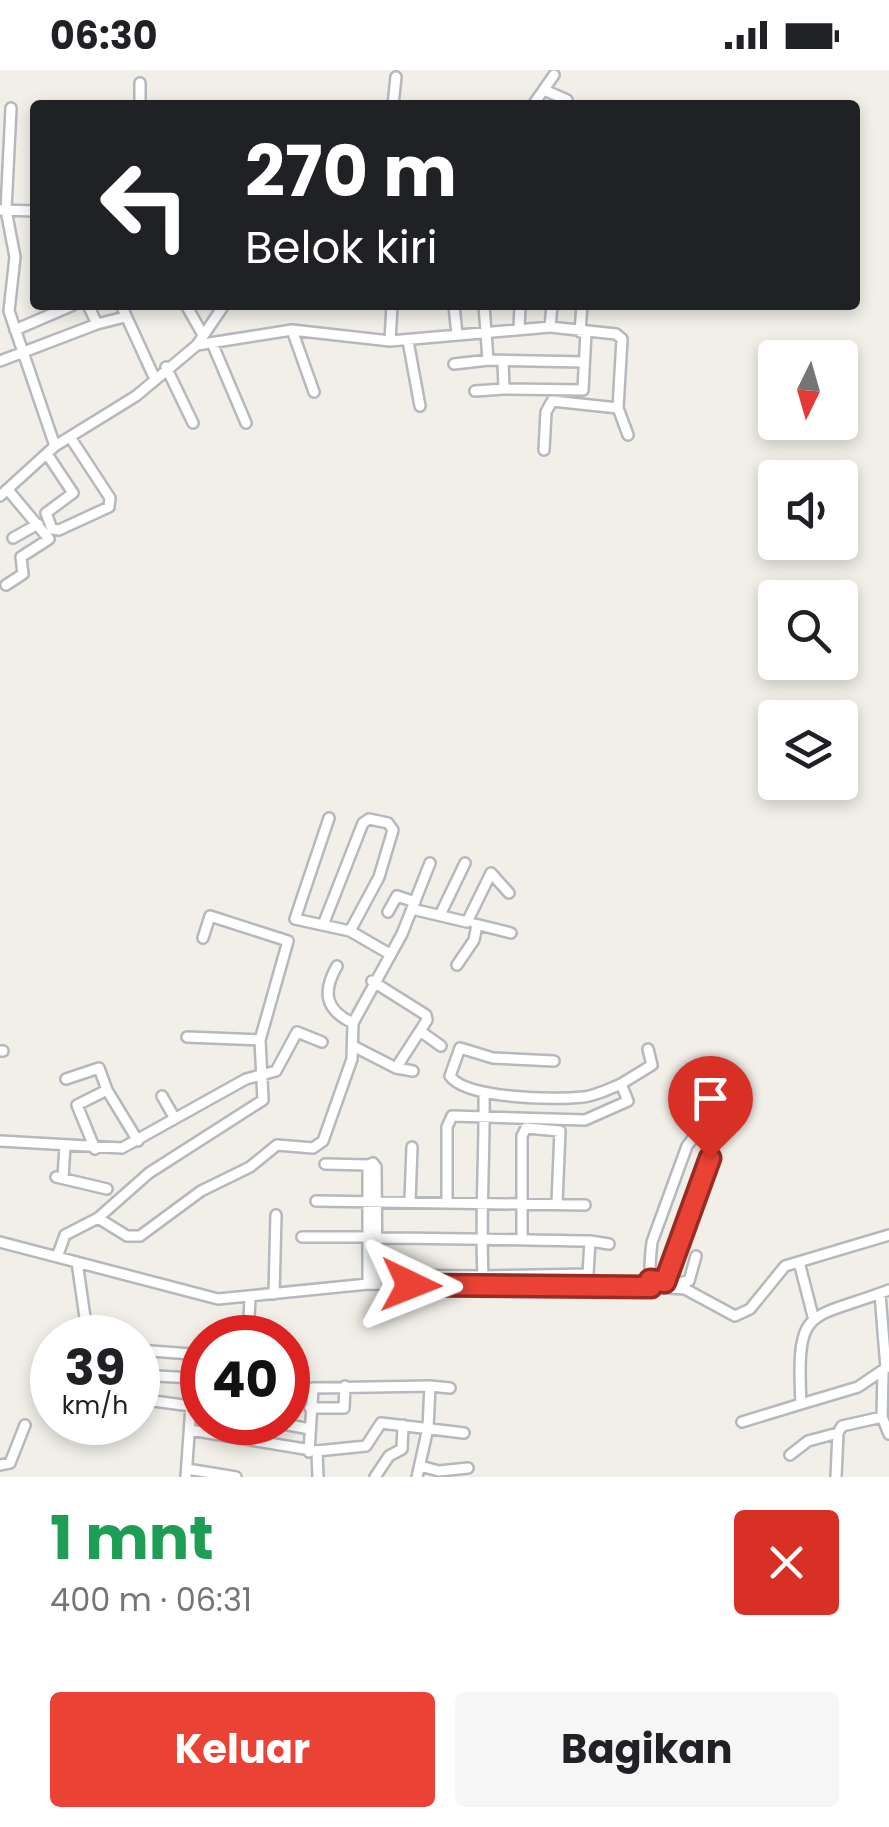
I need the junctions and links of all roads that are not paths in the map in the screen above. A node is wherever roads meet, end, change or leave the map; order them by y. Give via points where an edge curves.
1 (554, 75) dead end
2 (396, 77) dead end
3 (140, 83) dead end
4 (544, 90) junction
5 (140, 100) edge
6 (394, 100) edge
7 (537, 100) edge
8 (567, 100) dead end
9 (11, 108) dead end
10 (3, 210) edge
11 (30, 211) edge
12 (62, 310) edge
13 (91, 310) edge
14 (123, 310) edge
15 (188, 310) edge
16 (221, 310) edge
17 (392, 310) edge
18 (454, 310) edge
19 (485, 310) edge
20 (520, 310) edge
21 (552, 310) edge
22 (582, 310) edge
23 (125, 318) junction
24 (98, 324) junction
25 (550, 327) junction
26 (15, 330) junction
27 (292, 330) junction
28 (519, 330) junction
29 (487, 331) junction
30 (583, 332) junction
31 (457, 335) junction
32 (200, 340) junction
33 (408, 340) junction
34 (390, 341) junction
35 (212, 343) junction
36 (26, 353) junction
37 (488, 360) junction
38 (0, 361) edge
39 (503, 362) junction
40 (584, 362) junction
41 (454, 364) dead end
42 (166, 367) junction
43 (155, 378) junction
44 (504, 389) junction
45 (475, 391) dead end
46 (314, 392) dead end
47 (420, 406) dead end
48 (618, 408) junction
49 (246, 423) dead end
50 (193, 424) dead end
51 (628, 435) dead end
52 (70, 437) junction
53 (51, 450) junction
54 (544, 450) dead end
55 (4, 493) edge
56 (38, 524) junction
57 (13, 538) dead end
58 (6, 585) dead end
59 (330, 818) dead end
60 (430, 863) dead end
61 (464, 863) dead end
62 (509, 893) dead end
63 (414, 906) junction
64 (388, 912) dead end
65 (440, 915) junction
66 (299, 920) junction
67 (472, 924) junction
68 (323, 926) junction
69 (350, 931) junction
70 (512, 934) dead end
71 (203, 938) dead end
72 (288, 941) junction
73 (388, 954) junction
74 (457, 965) dead end
75 (338, 966) dead end
76 (372, 981) junction
77 (353, 1023) junction
78 (420, 1030) junction
79 (187, 1037) dead end
80 (260, 1040) junction
81 (322, 1042) dead end
82 (440, 1046) dead end
83 (355, 1047) junction
84 (648, 1049) dead end
85 (554, 1061) dead end
86 (396, 1068) junction
87 (413, 1070) dead end
88 (259, 1074) junction
89 (66, 1080) dead end
90 (621, 1084) junction
91 (107, 1090) junction
92 (484, 1094) junction
93 (162, 1096) dead end
94 (484, 1116) junction
95 (174, 1117) junction
96 (0, 1142) edge
97 (138, 1142) junction
98 (65, 1145) junction
99 (412, 1147) dead end
100 (94, 1149) junction
101 (325, 1164) dead end
102 (107, 1188) dead end
103 (372, 1201) junction
104 (410, 1201) junction
105 (447, 1201) junction
106 (484, 1201) junction
107 (316, 1202) dead end
108 (522, 1202) junction
109 (557, 1203) junction
110 (585, 1204) dead end
111 (276, 1215) dead end
112 (98, 1218) junction
113 (889, 1234) edge
114 (302, 1237) dead end
115 (370, 1237) junction
116 (484, 1238) junction
117 (522, 1239) junction
118 (590, 1241) junction
119 (0, 1242) edge
120 (609, 1244) dead end
121 (696, 1256) dead end
122 (58, 1257) junction
123 (76, 1262) junction
124 (799, 1262) junction
125 (483, 1276) junction
126 (372, 1280) junction
127 (665, 1282) junction
128 (651, 1283) junction
129 (884, 1292) edge
130 (274, 1294) junction
131 (250, 1298) junction
132 (84, 1315) edge
133 (249, 1315) edge
134 (814, 1320) junction
135 (883, 1372) junction
136 (345, 1386) junction
137 (430, 1386) junction
138 (450, 1388) dead end
139 (801, 1404) junction
140 (310, 1408) joint
141 (882, 1417) junction
142 (742, 1422) dead end
143 (403, 1426) junction
144 (428, 1428) junction
145 (310, 1429) edge
146 (838, 1432) junction
147 (464, 1433) dead end
148 (21, 1434) dead end
149 (889, 1434) edge
150 (189, 1445) edge
151 (274, 1445) edge
152 (313, 1452) junction
153 (790, 1455) dead end
154 (0, 1464) edge
155 (468, 1468) dead end
156 (418, 1471) edge
157 (186, 1473) edge
158 (236, 1477) edge
159 (318, 1477) edge
160 (376, 1477) edge
161 (836, 1477) edge

1 - 4 street
2 - 6 street
3 - 5 street
4 - 7 street
4 - 8 street
9 - 10 street
10 - 11 street
10 - 26 street via 15,249 8,303
12 - 26 street
13 - 24 street
14 - 23 street
15 - 32 street
16 - 32 street
17 - 34 street
18 - 31 street
19 - 29 street
20 - 28 street
21 - 25 street
22 - 30 street
23 - 24 street
23 - 43 street
24 - 36 street
25 - 28 street
25 - 30 street
26 - 36 street
27 - 34 street
27 - 35 street
27 - 46 street
28 - 29 street
29 - 31 street
29 - 37 street
30 - 40 street
30 - 48 street via 622,339
31 - 33 street
32 - 35 street
32 - 42 street
33 - 34 street
33 - 47 street
35 - 49 street
36 - 38 street
36 - 53 street
37 - 39 street
37 - 41 street
39 - 40 street
39 - 44 street
40 - 44 street via 583,390
42 - 43 street
42 - 50 street
43 - 52 street
44 - 45 street
48 - 51 street
48 - 54 street via 552,401
52 - 53 street
52 - 53 street via 110,498 109,507 59,530 46,514 73,493
53 - 55 street
55 - 56 street
56 - 57 street
56 - 58 street via 49,539 21,557 23,574
59 - 66 street via 295,913
60 - 63 street
61 - 65 street
62 - 67 street via 489,874
63 - 64 street via 397,896
63 - 65 street
63 - 73 street
65 - 67 street
66 - 68 street
66 - 72 street
67 - 70 street
67 - 74 street
68 - 69 street
68 - 69 street via 362,823 388,823 393,830 384,865
69 - 73 street
71 - 72 street via 210,916
72 - 80 street
73 - 76 street
75 - 77 street via 328,1000 334,1013
76 - 77 street
76 - 78 street via 426,1014
77 - 83 street
78 - 82 street
78 - 86 street
79 - 80 street
80 - 88 street
81 - 88 street via 298,1032 280,1068
83 - 86 street
83 - 112 street via 320,1144 270,1148 140,1236 126,1236
84 - 90 street via 652,1065
85 - 92 street via 494,1058 460,1048 450,1076
86 - 87 street
88 - 95 street
88 - 112 street via 263,1100 149,1172
89 - 91 street via 98,1068
90 - 92 street via 580,1098
90 - 94 street via 627,1104 592,1118
91 - 97 street
91 - 100 street via 77,1105
92 - 94 street
93 - 95 street
94 - 105 street via 449,1118
94 - 106 street
95 - 97 street
96 - 98 street
97 - 100 street
98 - 100 street
98 - 102 street via 59,1177
99 - 104 street
101 - 103 street via 376,1164
103 - 104 street
103 - 107 street
103 - 115 street
104 - 105 street
105 - 106 street
106 - 108 street
106 - 116 street
108 - 109 street
108 - 109 street via 522,1132 530,1127 562,1134
108 - 117 street
109 - 110 street
111 - 130 street
112 - 122 street via 62,1236
113 - 124 street
114 - 115 street
115 - 116 street
115 - 126 street
116 - 117 street
116 - 125 street
117 - 118 street
118 - 120 street
118 - 125 street via 588,1274
119 - 122 street
121 - 127 street via 687,1283
122 - 123 street
123 - 131 street via 218,1300
123 - 132 street
124 - 128 street via 777,1274 740,1316 721,1312 694,1291
124 - 134 street
125 - 126 street
126 - 128 street
126 - 130 street
127 - 128 street
127 - 128 street via 710,1158 705,1138 694,1137 687,1146 652,1242
129 - 134 street via 829,1308
129 - 135 street
130 - 131 street
131 - 133 street
134 - 139 street via 801,1341
135 - 139 street
135 - 141 street
136 - 137 street
136 - 140 street via 312,1388
136 - 140 street via 344,1408
137 - 138 street
137 - 144 street
139 - 142 street
141 - 146 street via 848,1423
141 - 149 street
143 - 144 street
143 - 152 street via 382,1422 366,1446
143 - 160 street via 402,1449
144 - 147 street
144 - 156 street
145 - 152 street
146 - 153 street
146 - 161 street
148 - 154 street via 10,1463
150 - 157 street
151 - 152 street
152 - 159 street
155 - 156 street
157 - 158 street

